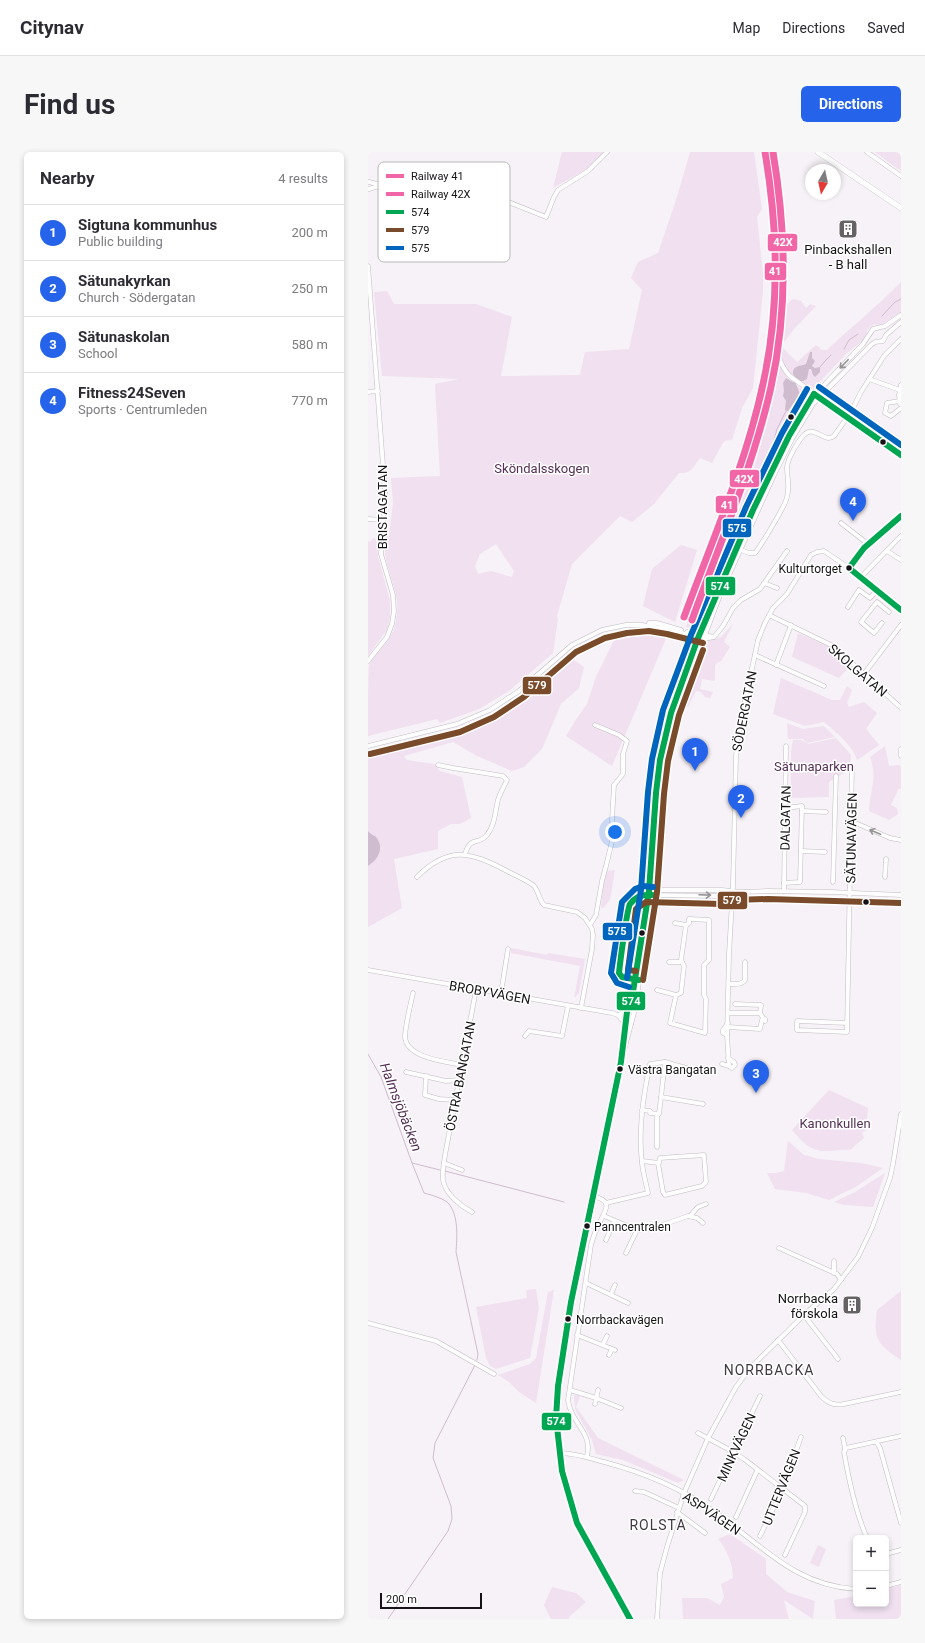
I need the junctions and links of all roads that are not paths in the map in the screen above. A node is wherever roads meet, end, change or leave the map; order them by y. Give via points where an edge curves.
1 (607, 152) edge
2 (818, 152) edge
3 (867, 152) edge
4 (901, 176) edge
5 (368, 181) edge
6 (378, 184) edge
7 (378, 186) edge
8 (368, 189) edge
9 (510, 203) edge
10 (901, 208) edge
11 (368, 266) edge
12 (901, 316) edge
13 (901, 322) edge
14 (368, 326) edge
15 (373, 326) junction
16 (882, 328) junction
17 (870, 335) junction
18 (886, 335) junction
19 (901, 339) edge
20 (875, 342) junction
21 (776, 347) dead end
22 (868, 380) junction
23 (901, 385) edge
24 (900, 390) junction
25 (378, 391) junction
26 (368, 392) edge
27 (814, 394) junction
28 (820, 398) junction
29 (900, 401) junction
30 (901, 409) edge
31 (848, 418) junction
32 (901, 455) edge
33 (901, 516) edge
34 (368, 519) edge
35 (382, 520) junction
36 (841, 523) dead end
37 (901, 536) edge
38 (868, 544) junction
39 (738, 549) junction
40 (787, 551) dead end
41 (887, 551) junction
42 (901, 560) edge
43 (849, 568) junction
44 (861, 577) junction
45 (764, 583) junction
46 (777, 588) dead end
47 (877, 590) junction
48 (848, 607) dead end
49 (901, 610) edge
50 (889, 612) dead end
51 (769, 615) junction
52 (882, 623) dead end
53 (791, 625) junction
54 (901, 625) edge
55 (668, 627) junction
56 (691, 636) junction
57 (699, 636) junction
58 (704, 637) junction
59 (695, 647) junction
60 (755, 655) junction
61 (368, 661) edge
62 (776, 665) junction
63 (864, 674) junction
64 (824, 686) dead end
65 (901, 708) edge
66 (595, 725) dead end
67 (368, 746) edge
68 (786, 746) dead end
69 (901, 749) edge
70 (901, 756) edge
71 (438, 765) dead end
72 (852, 766) dead end
73 (836, 776) dead end
74 (785, 808) junction
75 (802, 811) junction
76 (826, 812) dead end
77 (850, 821) junction
78 (901, 840) edge
79 (801, 851) junction
80 (825, 852) dead end
81 (465, 854) junction
82 (886, 859) dead end
83 (417, 877) dead end
84 (885, 877) dead end
85 (833, 882) dead end
86 (784, 883) junction
87 (784, 891) junction
88 (733, 892) junction
89 (650, 893) junction
90 (850, 893) junction
91 (901, 895) edge
92 (675, 923) dead end
93 (590, 925) junction
94 (686, 925) junction
95 (508, 949) dead end
96 (669, 962) dead end
97 (682, 962) junction
98 (745, 962) dead end
99 (368, 970) edge
100 (729, 984) junction
101 (476, 990) junction
102 (657, 990) dead end
103 (412, 993) dead end
104 (501, 993) junction
105 (676, 995) junction
106 (636, 997) junction
107 (735, 1004) dead end
108 (568, 1006) junction
109 (581, 1008) junction
110 (625, 1011) junction
111 (612, 1013) junction
112 (728, 1013) junction
113 (760, 1014) junction
114 (618, 1015) junction
115 (847, 1023) junction
116 (728, 1025) junction
117 (628, 1026) junction
118 (525, 1036) dead end
119 (665, 1062) junction
120 (722, 1064) dead end
121 (462, 1065) junction
122 (406, 1072) dead end
123 (700, 1072) dead end
124 (426, 1076) junction
125 (459, 1080) junction
126 (661, 1096) junction
127 (455, 1100) junction
128 (704, 1104) dead end
129 (642, 1110) junction
130 (657, 1114) junction
131 (901, 1114) edge
132 (900, 1134) edge
133 (656, 1147) dead end
134 (642, 1161) junction
135 (444, 1163) junction
136 (658, 1163) junction
137 (462, 1170) dead end
138 (592, 1196) junction
139 (606, 1203) junction
140 (706, 1204) dead end
141 (472, 1212) dead end
142 (604, 1216) junction
143 (690, 1216) junction
144 (614, 1221) junction
145 (702, 1223) dead end
146 (637, 1230) junction
147 (606, 1240) dead end
148 (779, 1248) dead end
149 (626, 1253) dead end
150 (834, 1261) dead end
151 (834, 1273) junction
152 (842, 1280) junction
153 (586, 1283) junction
154 (615, 1285) dead end
155 (611, 1294) junction
156 (620, 1299) junction
157 (628, 1303) dead end
158 (617, 1304) dead end
159 (804, 1315) junction
160 (368, 1323) edge
161 (578, 1335) junction
162 (606, 1336) dead end
163 (778, 1340) junction
164 (602, 1344) junction
165 (609, 1355) dead end
166 (838, 1359) dead end
167 (494, 1374) dead end
168 (570, 1390) junction
169 (598, 1390) dead end
170 (901, 1392) edge
171 (760, 1396) dead end
172 (596, 1398) junction
173 (595, 1404) dead end
174 (621, 1408) dead end
175 (698, 1432) dead end
176 (901, 1436) edge
177 (801, 1437) dead end
178 (708, 1438) junction
179 (843, 1438) dead end
180 (875, 1442) junction
181 (845, 1450) junction
182 (733, 1452) junction
183 (560, 1453) junction
184 (587, 1456) junction
185 (757, 1471) junction
186 (782, 1490) junction
187 (635, 1491) dead end
188 (684, 1493) junction
189 (711, 1499) dead end
190 (678, 1510) junction
191 (736, 1517) dead end
192 (901, 1524) edge
193 (705, 1533) dead end
194 (866, 1535) edge
195 (760, 1536) dead end
196 (901, 1550) edge
197 (889, 1553) edge
198 (785, 1555) dead end
199 (901, 1582) edge
200 (889, 1584) edge
201 (853, 1589) edge
202 (630, 1619) edge
203 (657, 1619) edge

1 - 9 street via 588,171 558,190 546,217
2 - 10 main road
3 - 4 street
5 - 6 street
5 - 8 street
7 - 8 street
11 - 15 street, BRISTAGATAN
12 - 16 street
13 - 18 street
14 - 15 street
15 - 25 street, BRISTAGATAN
16 - 17 street via 876,328
16 - 18 street
17 - 20 street
17 -> 27 street
18 - 20 street via 881,342
19 - 22 street via 884,356
20 - 28 street
21 - 27 street via 785,371
22 - 24 street
22 - 31 street
23 - 24 street
24 - 29 street
25 - 26 street
25 - 35 street, BRISTAGATAN via 384,492
27 - 28 street
27 - 39 street via 776,461
28 - 31 street
28 - 39 street via 813,404 792,439
29 - 30 street
29 - 30 street via 887,403 885,413 891,416
31 - 32 street
31 - 39 street via 832,438 811,431 804,434 788,462 788,491 784,505 757,551 752,553
33 - 38 street
34 - 35 street
35 - 61 street, BRISTAGATAN via 381,554 393,595 394,610 387,637
36 - 38 street
37 - 41 street
38 - 43 street
39 - 57 street
39 - 58 street
40 - 45 street
41 - 42 street
41 - 44 street
43 - 44 street
43 - 51 street, SÖDERGATAN via 824,551 811,555 787,594
44 - 47 street
45 - 46 street
45 - 58 street via 760,589 737,603 714,637
47 - 48 street via 870,598 859,590
47 - 49 street
50 - 52 street via 877,602 861,622 874,633
51 - 53 street, SKOLGATAN
51 - 60 street, SÖDERGATAN via 758,640
53 - 62 street
53 - 63 street, SKOLGATAN via 833,646
54 - 63 street
55 - 56 street
55 - 56 street
55 - 67 street via 649,623 602,630 572,645 515,694 475,717
56 - 57 street
56 - 59 street
57 - 58 street
57 - 59 street
58 - 89 street via 674,715 669,738
59 - 89 street via 670,713 660,760
60 - 62 street
60 - 88 street, SÖDERGATAN via 736,751
62 - 64 street
63 - 65 street, SKOLGATAN
66 - 93 street via 627,741 623,754 623,774 614,784 614,833 596,915
68 - 74 street, DALGATAN
69 - 70 street
71 - 81 street via 503,776 507,780 498,800 491,829 486,836 471,842
72 - 77 street, SÄTUNAVÄGEN
73 - 85 street
74 - 75 street via 802,806
74 - 86 street, DALGATAN
75 - 76 street
75 - 79 street
78 -> 77 street
77 - 90 street, SÄTUNAVÄGEN
79 - 80 street
79 - 86 street via 800,882
81 - 83 street via 440,858
81 - 93 street via 488,861 534,886 544,905 577,912
82 - 84 street
86 - 87 street, DALGATAN
87 - 88 street
87 - 90 street
88 - 89 street via 722,890
88 - 100 street, SÖDERGATAN
89 - 106 street
89 - 110 street via 632,998
90 - 91 street
90 - 115 street, SÄTUNAVÄGEN
92 - 94 street
93 - 109 street via 593,935 592,949
94 - 97 street
94 - 105 street via 689,919 709,920 709,960 704,965 705,1033 670,1023
95 - 104 street
96 - 97 street
97 - 105 street via 684,966 681,993
98 - 100 street via 744,982
99 - 101 street, BROBYVÄGEN
100 - 112 street, SÖDERGATAN
101 - 104 street, BROBYVÄGEN
101 - 121 street, ÖSTRA BANGATAN
102 - 105 street
103 - 121 street via 405,1037 408,1045 421,1056
104 - 108 street, BROBYVÄGEN
106 - 110 street via 631,1009
106 - 117 street via 633,1020
107 - 113 street via 761,1005
108 - 109 street, BROBYVÄGEN
108 - 118 street via 562,1036 529,1031
109 - 111 street, BROBYVÄGEN
110 - 111 street, BROBYVÄGEN
110 - 114 street
110 - 117 street via 630,1020
111 - 114 street, BROBYVÄGEN
112 - 113 street
112 - 116 street, SÖDERGATAN
113 - 116 street via 765,1020 762,1020 760,1029
114 - 117 street
115 - 115 street, SÄTUNAVÄGEN via 847,1032 797,1030 797,1021
116 - 120 street, SÖDERGATAN via 728,1066
117 - 138 street
119 - 123 street
119 - 126 street
119 - 129 street via 650,1064
121 - 125 street, ÖSTRA BANGATAN
122 - 124 street
124 - 125 street via 446,1081
124 - 127 street via 425,1095
125 - 127 street, ÖSTRA BANGATAN
126 - 128 street
126 - 130 street
127 - 135 street, ÖSTRA BANGATAN
129 - 130 street
129 - 134 street
130 - 133 street
131 - 132 street
132 - 152 street via 890,1178 872,1228
134 - 136 street
134 - 139 street via 648,1193
135 - 137 street
135 - 141 street, ÖSTRA BANGATAN via 443,1180 449,1192 460,1205
136 - 136 street via 660,1158 704,1155 706,1182 702,1186 666,1195 663,1192
138 - 139 street via 603,1199
138 - 183 street via 558,1386 556,1418
139 - 142 street via 607,1210
140 - 143 street via 698,1207
142 - 144 street
142 - 153 street via 599,1222 591,1245
143 - 145 street
143 - 146 street via 651,1229
144 - 146 street
144 - 147 street
146 - 149 street
148 - 151 street
150 - 151 street
151 - 152 street
152 - 159 street
153 - 155 street
153 - 161 street
154 - 155 street
155 - 156 street
156 - 157 street
156 - 158 street
159 - 163 street
159 - 166 street
160 - 167 street via 436,1341
161 - 164 street
161 - 168 street
162 - 164 street
163 - 170 street via 821,1396 831,1403 838,1405
163 - 178 street via 740,1381
164 - 165 street via 613,1350
168 - 172 street
168 - 184 street via 569,1406 589,1441
169 - 172 street
171 - 182 street, MINKVÄGEN
172 - 173 street
172 - 174 street
175 - 178 street
176 - 180 street
177 - 186 street, UTTERVÄGEN
178 - 182 street
178 - 188 street
179 - 181 street
180 - 181 street
180 - 192 street via 880,1448
181 - 194 street via 852,1493
182 - 185 street
182 - 189 street, MINKVÄGEN
183 - 184 street, ASPVÄGEN
183 - 202 street via 569,1499 577,1523
184 - 188 street, ASPVÄGEN via 642,1474
185 - 186 street
185 - 191 street
186 - 195 street, UTTERVÄGEN
186 - 198 street via 804,1504 806,1510
187 - 190 street via 644,1492
188 - 190 street
188 - 201 street, ASPVÄGEN via 712,1510 794,1572 822,1584
190 - 193 street
190 - 203 street via 660,1573
196 - 197 street
199 - 200 street

